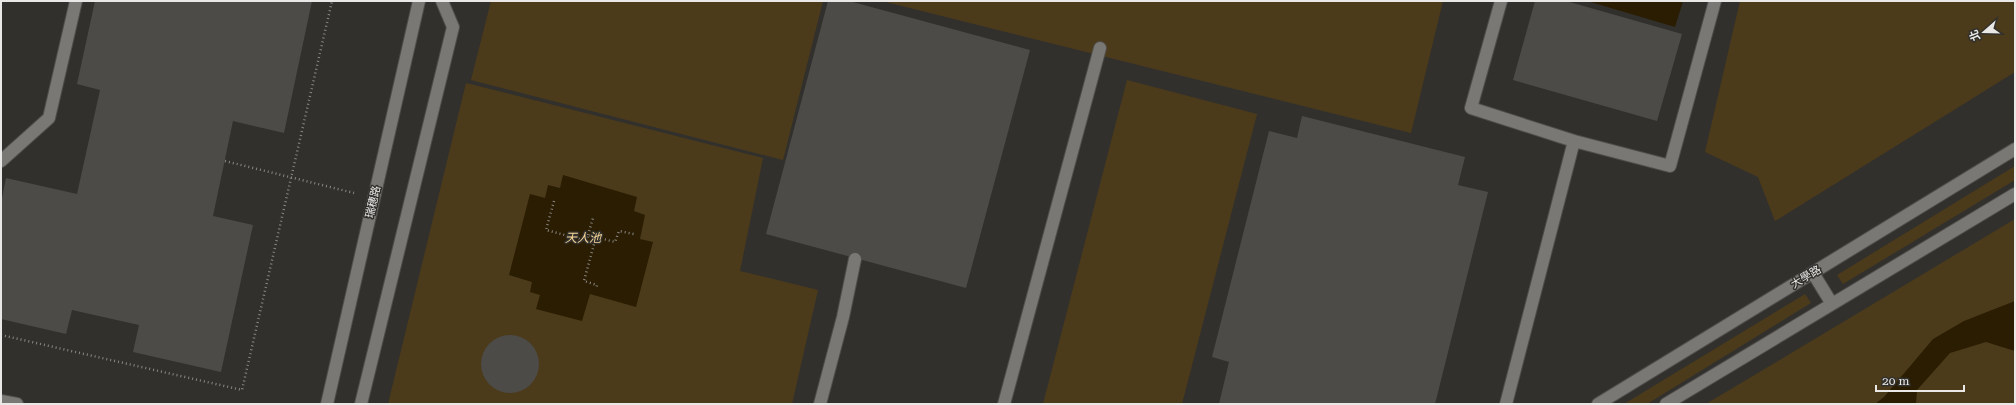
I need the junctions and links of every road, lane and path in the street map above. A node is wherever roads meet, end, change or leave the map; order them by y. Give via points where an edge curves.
1 (76, 1) edge
2 (332, 1) edge
3 (420, 1) edge
4 (442, 1) edge
5 (1500, 1) edge
6 (1715, 1) edge
7 (1100, 48) dead end
8 (1574, 141) junction
9 (2015, 149) edge
10 (1, 161) edge
11 (224, 161) dead end
12 (291, 177) junction
13 (2015, 194) edge
14 (374, 198) junction
15 (554, 201) dead end
16 (593, 218) dead end
17 (634, 234) dead end
18 (588, 235) junction
19 (587, 241) junction
20 (855, 259) dead end
21 (1812, 273) junction
22 (596, 289) dead end
23 (1832, 304) junction
24 (1, 335) edge
25 (1, 401) edge
26 (17, 404) edge
27 (327, 404) edge
28 (361, 404) edge
29 (820, 404) edge
30 (1004, 404) edge
31 (1506, 404) edge
32 (1598, 404) edge
33 (1666, 404) edge

1 - 10 street via 49,118
2 - 12 path
3 - 14 street, 瑞穗路
4 - 28 street via 453,27
5 - 8 street via 1472,108
6 - 8 street via 1670,166
7 - 30 street
8 - 31 street
9 - 21 street, 大學路
11 - 12 path
12 - 14 path
12 - 24 path via 242,390
13 - 23 street
14 - 27 street, 瑞穗路
15 - 19 path via 546,230
16 - 18 path
17 - 18 path via 619,231 615,242
18 - 19 path
19 - 22 path via 594,244 584,281 597,284
20 - 29 street
21 - 23 street
21 - 32 street, 大學路
23 - 33 street
25 - 26 street

